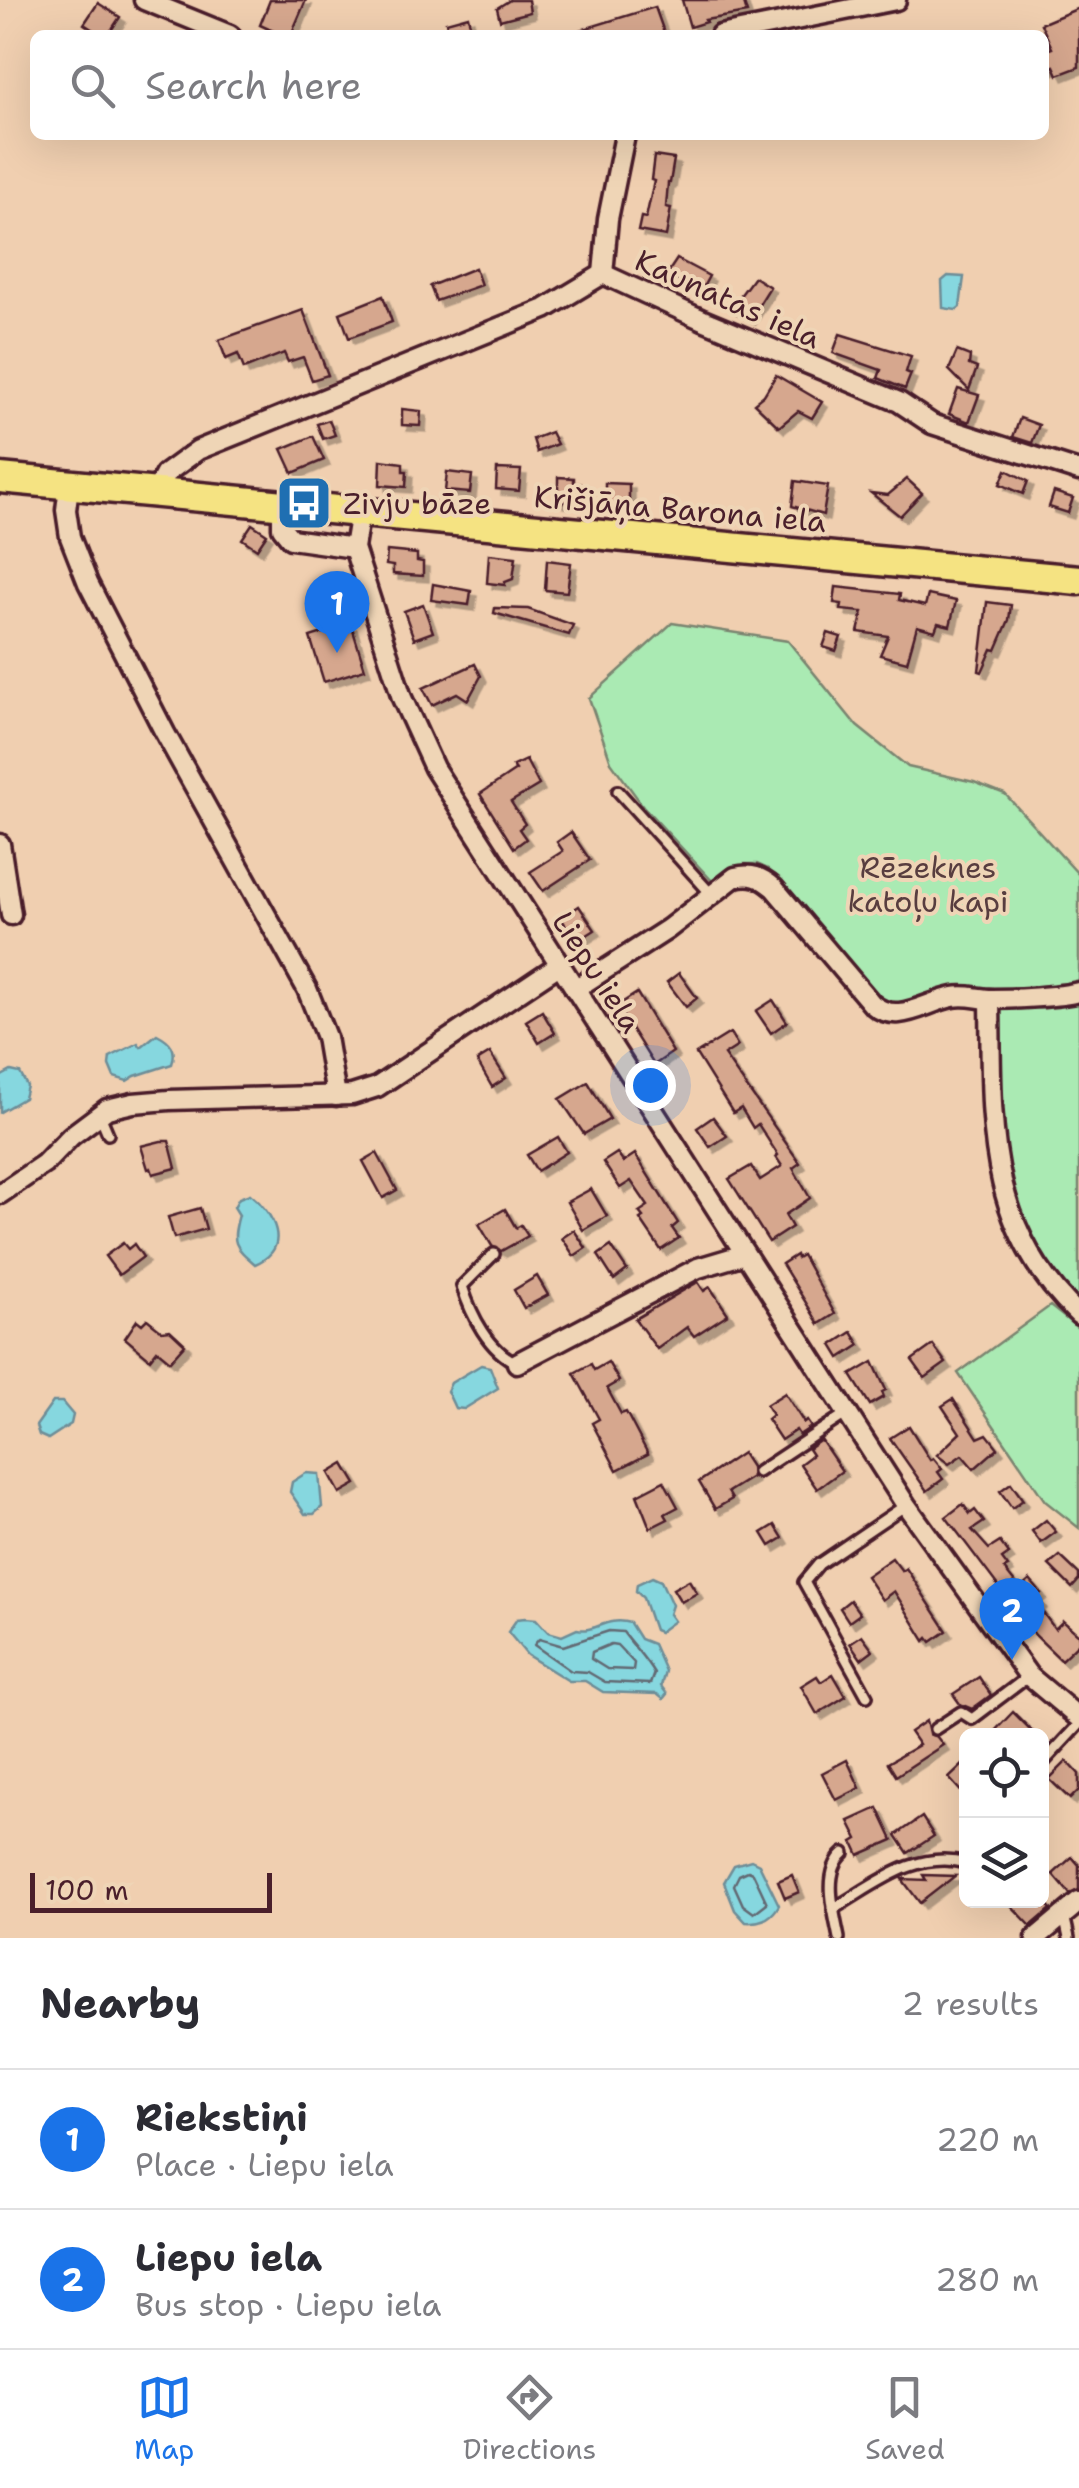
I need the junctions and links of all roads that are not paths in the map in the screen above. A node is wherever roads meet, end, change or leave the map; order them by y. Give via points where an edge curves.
1 (144, 0) edge
2 (896, 0) edge
3 (218, 30) edge
4 (750, 30) edge
5 (624, 140) edge
6 (604, 274) junction
7 (1079, 472) edge
8 (0, 478) edge
9 (69, 486) junction
10 (154, 495) junction
11 (282, 505) junction
12 (360, 511) junction
13 (354, 548) junction
14 (1079, 580) edge
15 (618, 791) dead end
16 (0, 844) edge
17 (712, 895) junction
18 (10, 915) dead end
19 (559, 965) junction
20 (575, 989) junction
21 (1079, 992) edge
22 (990, 999) junction
23 (336, 1096) junction
24 (100, 1115) junction
25 (108, 1134) dead end
26 (0, 1194) edge
27 (494, 1254) dead end
28 (745, 1254) junction
29 (1079, 1315) edge
30 (517, 1363) joint
31 (847, 1413) junction
32 (758, 1472) dead end
33 (906, 1505) junction
34 (1029, 1676) junction
35 (867, 1696) dead end
36 (1079, 1721) edge
37 (934, 1729) dead end
38 (1049, 1756) edge
39 (844, 1853) dead end
40 (959, 1862) edge
41 (1079, 1902) edge
42 (834, 1909) junction
43 (1064, 1915) junction
44 (839, 1938) edge
45 (1036, 1938) edge
46 (1070, 1938) edge

1 - 3 street
2 - 4 street
5 - 6 street
6 - 7 street, Kaunatas iela via 900,402 932,424
6 - 10 street, Kaunatas iela via 545,309 198,450 165,474
8 - 9 main road, Krišjāņa Barona iela
9 - 10 main road, Krišjāņa Barona iela
9 - 23 street via 70,538 83,572 307,989 326,1036
10 - 11 main road, Krišjāņa Barona iela
11 - 12 main road, Krišjāņa Barona iela
11 - 13 street via 282,528 291,539
12 - 13 street, Liepu iela
12 - 14 main road, Krišjāņa Barona iela
13 - 19 street, Liepu iela via 402,698 434,768
15 - 17 lane
16 - 18 street
17 - 20 street
17 - 22 street via 745,874 764,880 887,1014 952,997
19 - 20 street, Liepu iela
19 - 23 street via 377,1087
20 - 28 street, Liepu iela
21 - 22 street
22 - 29 street via 993,1137 1001,1186 1038,1268
23 - 24 street via 133,1103
24 - 25 lane
24 - 26 street
27 - 30 lane via 462,1286 498,1355
28 - 30 street via 698,1268
28 - 31 street, Liepu iela
31 - 32 lane
31 - 33 street, Liepu iela
33 - 34 street, Liepu iela
33 - 35 lane via 819,1564 804,1582
34 - 36 street, Liepu iela
34 - 37 lane via 972,1720 961,1712
36 - 38 lane
39 - 42 lane via 832,1871
40 - 42 lane via 915,1862
41 - 43 street
42 - 44 lane
43 - 45 street
43 - 46 lane

